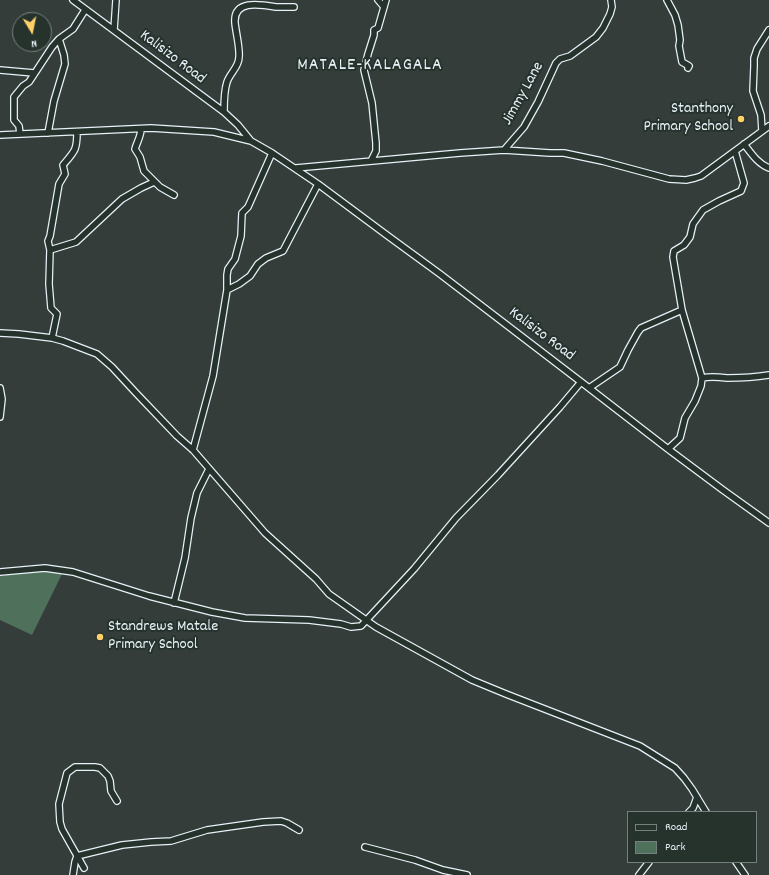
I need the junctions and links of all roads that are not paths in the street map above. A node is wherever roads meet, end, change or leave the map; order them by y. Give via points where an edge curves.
1 (73, 0) edge
2 (116, 0) edge
3 (378, 0) edge
4 (386, 0) edge
5 (611, 0) edge
6 (667, 0) edge
7 (384, 6) junction
8 (294, 7) dead end
9 (85, 10) junction
10 (114, 30) junction
11 (769, 30) edge
12 (59, 39) junction
13 (688, 68) dead end
14 (0, 70) edge
15 (34, 73) junction
16 (224, 112) junction
17 (769, 126) edge
18 (141, 129) junction
19 (762, 131) junction
20 (78, 132) junction
21 (48, 133) junction
22 (20, 134) junction
23 (0, 136) edge
24 (251, 141) junction
25 (744, 144) junction
26 (504, 150) junction
27 (734, 151) junction
28 (272, 153) junction
29 (371, 162) junction
30 (296, 168) junction
31 (769, 168) edge
32 (154, 182) junction
33 (318, 184) junction
34 (174, 195) dead end
35 (50, 250) junction
36 (227, 290) junction
37 (682, 310) junction
38 (0, 334) edge
39 (52, 338) junction
40 (769, 375) edge
41 (702, 378) junction
42 (581, 382) junction
43 (0, 388) edge
44 (589, 388) junction
45 (0, 417) edge
46 (668, 449) junction
47 (193, 450) junction
48 (209, 469) junction
49 (769, 523) edge
50 (0, 572) edge
51 (174, 603) junction
52 (366, 620) junction
53 (697, 797) junction
54 (117, 801) dead end
55 (691, 811) edge
56 (705, 811) edge
57 (299, 830) dead end
58 (365, 847) dead end
59 (77, 856) junction
60 (648, 863) edge
61 (737, 863) edge
62 (84, 868) dead end
63 (73, 875) edge
64 (467, 875) edge
65 (639, 875) edge
66 (745, 875) edge

1 - 9 street, Kalisizo Road
2 - 10 street
3 - 7 street
4 - 7 street
5 - 26 street, Jimmy Lane via 612,7 603,28 596,37 556,63 524,127
6 - 13 street via 675,14 682,62 689,66
7 - 29 street via 378,28 374,30 364,70 372,103 376,143 376,151
8 - 16 street via 276,7 252,2 243,4 237,10 235,21 239,57 238,64 227,81
9 - 10 street, Kalisizo Road
9 - 12 street via 73,29
10 - 16 street, Kalisizo Road
11 - 19 street via 754,58 753,91 761,115
12 - 15 street
12 - 21 street via 65,64
14 - 15 street
15 - 22 street via 14,97 14,120 19,126
16 - 24 street, Kalisizo Road
17 - 19 street
18 - 20 street
18 - 24 street via 214,132
18 - 32 street via 135,149 144,171
19 - 25 street
20 - 21 street
20 - 35 street via 77,144 64,165 65,174 59,184 48,241
21 - 22 street
22 - 23 street
24 - 28 street, Kalisizo Road
25 - 27 street
25 - 31 street
26 - 27 street via 564,153 669,179 686,180 701,176
26 - 29 street
27 - 37 street via 744,183 741,191 702,210 693,224 690,237 684,245 674,251
28 - 30 street, Kalisizo Road
28 - 36 street via 248,207 242,213 241,236 235,260 226,275
29 - 30 street
30 - 33 street, Kalisizo Road
32 - 34 street
32 - 35 street via 122,199 76,242
33 - 36 street via 282,251 266,258 250,276
33 - 42 street, Kalisizo Road
35 - 39 street via 51,308 57,314
36 - 47 street via 213,376
37 - 41 street
37 - 44 street via 641,328 620,367
38 - 39 street
39 - 47 street via 97,354
40 - 41 street
41 - 46 street via 695,401 685,418 680,438
42 - 44 street, Kalisizo Road
42 - 52 street
43 - 45 street
44 - 46 street, Kalisizo Road
46 - 49 street, Kalisizo Road
47 - 48 street
48 - 51 street via 197,493
48 - 52 street via 265,533 329,594
50 - 51 street via 46,568 73,572
51 - 52 street via 245,618 309,620 356,627 361,626
52 - 53 street via 472,680 640,746 675,768
53 - 55 street
53 - 56 street
54 - 59 street via 111,791 108,776 100,768 75,767 67,773 59,814 62,829
57 - 59 street via 281,821 263,822 207,830 171,841 122,845
58 - 64 street
59 - 62 street
59 - 63 street
60 - 65 street
61 - 66 street

